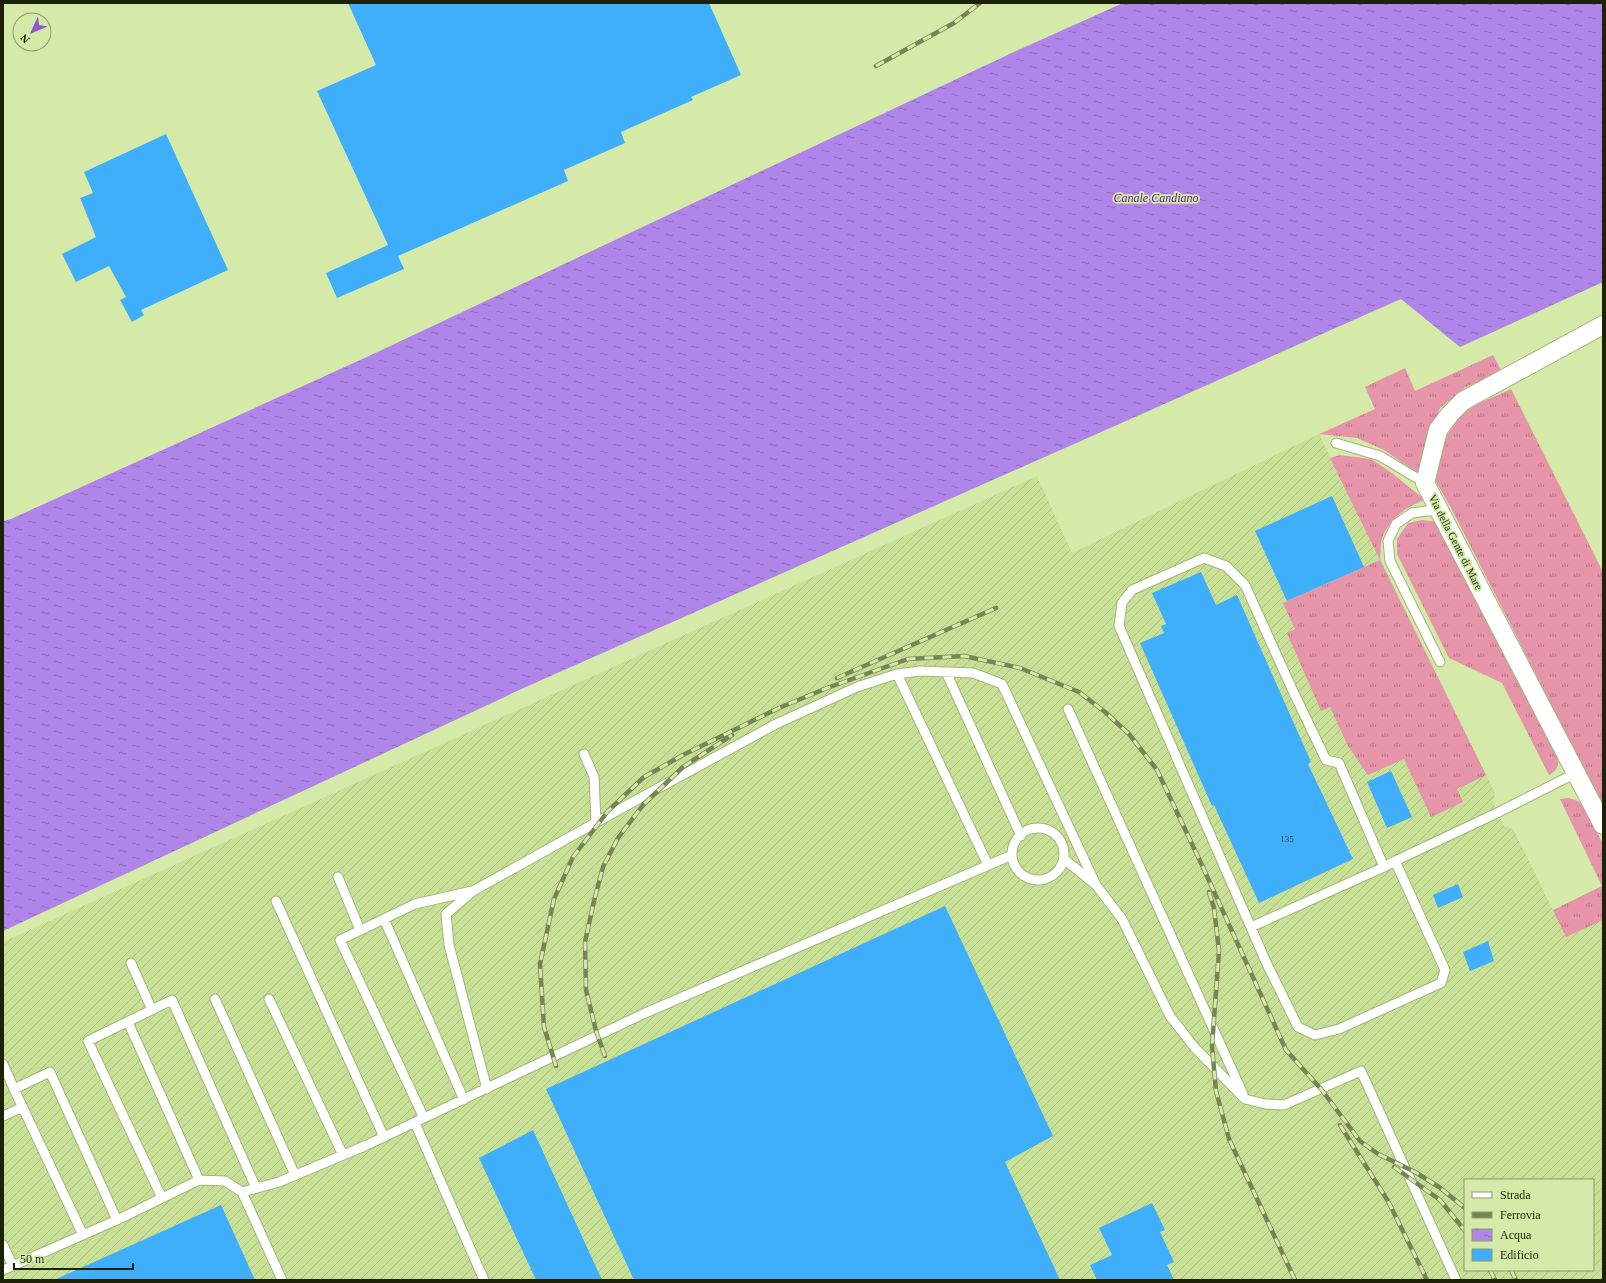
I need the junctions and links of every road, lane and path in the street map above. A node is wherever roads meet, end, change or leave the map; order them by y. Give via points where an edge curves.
1 (1603, 324) edge
2 (1336, 444) dead end
3 (1425, 483) junction
4 (1440, 511) junction
5 (1440, 662) dead end
6 (946, 672) junction
7 (897, 674) junction
8 (1068, 709) dead end
9 (584, 754) dead end
10 (1576, 773) junction
11 (596, 822) junction
12 (1603, 825) edge
13 (1021, 836) junction
14 (1012, 855) junction
15 (1064, 859) junction
16 (1395, 861) junction
17 (988, 865) junction
18 (1384, 867) junction
19 (338, 877) dead end
20 (1096, 885) junction
21 (473, 891) junction
22 (276, 901) dead end
23 (384, 919) junction
24 (1251, 927) junction
25 (360, 930) junction
26 (131, 963) dead end
27 (269, 998) dead end
28 (215, 999) dead end
29 (152, 1010) junction
30 (128, 1022) junction
31 (3, 1064) edge
32 (14, 1088) junction
33 (487, 1089) junction
34 (1245, 1098) junction
35 (464, 1100) junction
36 (23, 1107) junction
37 (3, 1116) edge
38 (424, 1118) junction
39 (415, 1123) junction
40 (384, 1137) junction
41 (343, 1155) junction
42 (295, 1175) junction
43 (199, 1180) junction
44 (256, 1188) junction
45 (242, 1192) junction
46 (162, 1198) junction
47 (117, 1220) junction
48 (83, 1235) junction
49 (3, 1245) edge
50 (13, 1266) junction
51 (3, 1270) edge
52 (282, 1280) edge
53 (484, 1280) edge
54 (1456, 1280) edge

1 - 3 street, Via della Gente di Mare via 1463,401 1438,430
2 - 3 lane via 1380,456
3 - 4 street, Via della Gente di Mare
4 - 5 lane via 1412,513 1396,524 1388,541 1390,561
4 - 10 street, Via della Gente di Mare
6 - 7 lane via 920,671
6 - 13 lane
6 - 20 lane via 973,673 1002,684
7 - 11 lane via 857,687 776,724
7 - 17 lane
8 - 34 lane
9 - 11 lane via 594,777
10 - 12 street, Via della Gente di Mare
10 - 16 lane
11 - 21 lane
13 - 14 lane via 1014,846
13 - 15 lane via 1033,829 1050,831 1062,843
14 - 15 lane via 1019,871 1034,880 1050,878 1057,873
14 - 17 lane
15 - 20 lane
16 - 18 lane
16 - 24 lane via 1445,970 1441,983 1339,1029 1315,1035 1298,1027
17 - 33 lane via 643,1014
18 - 24 lane
18 - 24 lane via 1339,763 1326,760 1245,585 1226,566 1204,558 1196,561 1132,590 1122,603 1119,626
19 - 25 lane
20 - 34 lane via 1122,919 1170,1016 1195,1048
21 - 23 lane via 415,904
21 - 33 lane via 446,914 449,945
22 - 40 lane
23 - 25 lane
23 - 35 lane
25 - 38 lane via 340,940
26 - 29 lane
27 - 41 lane
28 - 42 lane
29 - 30 lane
29 - 44 lane via 172,1000
30 - 43 lane
30 - 46 lane via 88,1041
31 - 32 lane
32 - 36 lane
32 - 47 lane via 50,1072
33 - 35 lane
34 - 54 lane via 1265,1104 1284,1105 1361,1071
35 - 38 lane
36 - 37 lane
36 - 48 lane
38 - 39 lane
39 - 40 lane
39 - 53 lane
40 - 41 lane
41 - 42 lane
42 - 44 lane
43 - 45 lane via 225,1181
43 - 46 lane
44 - 45 lane
45 - 52 lane
46 - 47 lane
47 - 48 lane
48 - 50 lane
49 - 50 lane
50 - 51 lane

